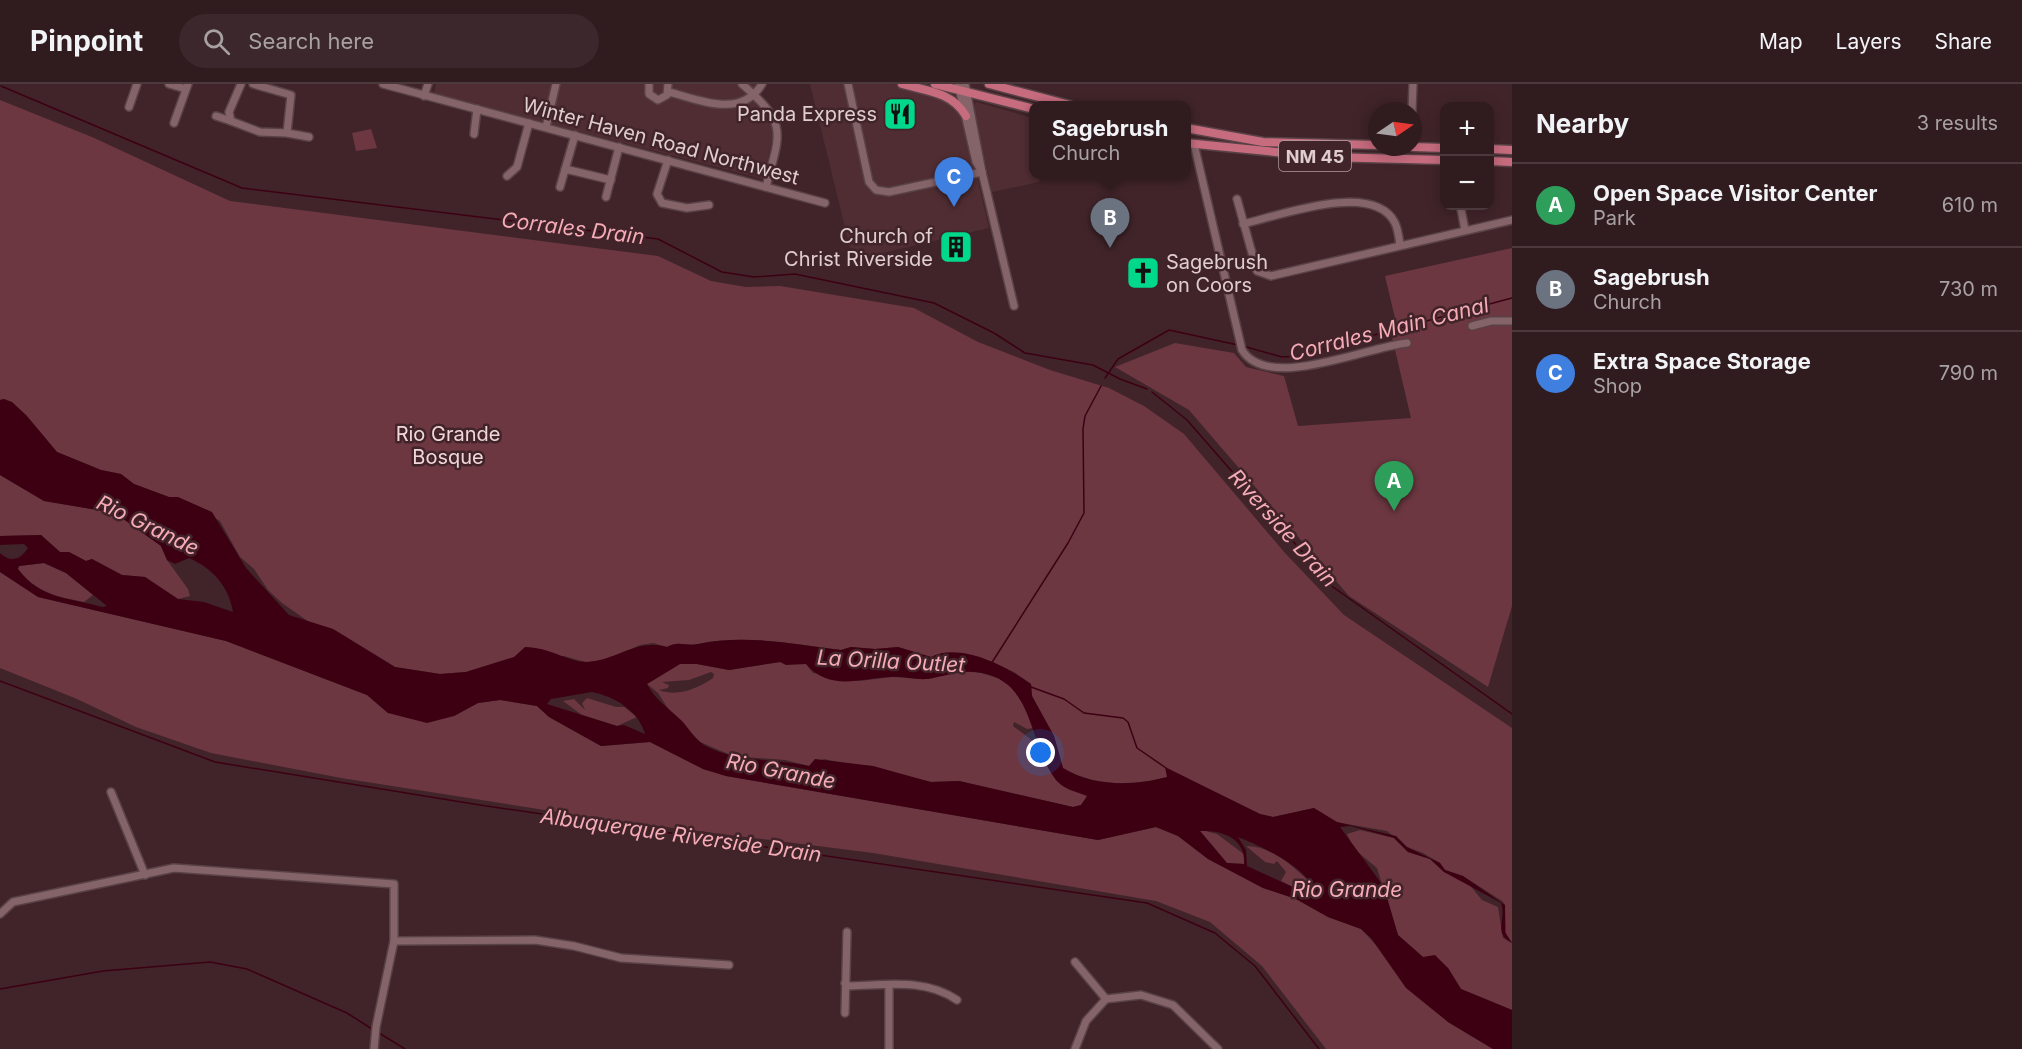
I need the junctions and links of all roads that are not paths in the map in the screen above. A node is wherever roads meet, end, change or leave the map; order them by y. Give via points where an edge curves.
1 (137, 84) edge
2 (169, 84) edge
3 (241, 84) edge
4 (254, 84) edge
5 (383, 84) edge
6 (428, 84) edge
7 (556, 84) edge
8 (742, 84) edge
9 (762, 84) edge
10 (848, 84) edge
11 (902, 84) edge
12 (934, 84) edge
13 (989, 84) edge
14 (1413, 84) edge
15 (646, 85) edge
16 (266, 86) edge
17 (187, 87) edge
18 (668, 88) edge
19 (963, 88) edge
20 (754, 95) junction
21 (424, 96) junction
22 (1055, 101) edge
23 (1412, 102) edge
24 (129, 107) dead end
25 (1029, 108) edge
26 (477, 110) junction
27 (216, 116) dead end
28 (966, 116) junction
29 (231, 122) junction
30 (174, 123) dead end
31 (529, 123) junction
32 (546, 127) junction
33 (1191, 129) edge
34 (287, 133) junction
35 (474, 134) dead end
36 (575, 135) junction
37 (309, 137) dead end
38 (1191, 143) edge
39 (1368, 145) edge
40 (619, 147) junction
41 (1191, 147) edge
42 (1422, 147) edge
43 (1440, 148) edge
44 (1494, 150) edge
45 (1512, 150) edge
46 (668, 160) junction
47 (1440, 160) edge
48 (1494, 161) edge
49 (1512, 162) edge
50 (565, 169) junction
51 (982, 172) junction
52 (507, 176) dead end
53 (611, 180) junction
54 (560, 187) dead end
55 (766, 187) junction
56 (606, 197) dead end
57 (1237, 199) dead end
58 (825, 203) dead end
59 (709, 205) dead end
60 (1461, 210) edge
61 (1512, 220) edge
62 (1243, 224) junction
63 (1465, 231) junction
64 (1400, 245) junction
65 (1014, 306) dead end
66 (1512, 321) edge
67 (1472, 326) dead end
68 (1407, 343) dead end
69 (111, 792) dead end
70 (145, 875) junction
71 (0, 914) edge
72 (846, 932) dead end
73 (394, 941) junction
74 (1074, 962) dead end
75 (729, 965) dead end
76 (845, 983) junction
77 (889, 985) junction
78 (957, 999) dead end
79 (1106, 999) junction
80 (845, 1013) dead end
81 (374, 1049) edge
82 (889, 1049) edge
83 (1076, 1049) edge
84 (1218, 1049) edge

1 - 24 street
2 - 17 street
3 - 29 street via 229,112
4 - 16 street
5 - 21 street, Winter Haven Road Northwest
6 - 21 street
7 - 32 street
8 - 20 street
9 - 20 street
10 - 51 street via 869,182 876,190 889,192
11 - 28 main road via 949,97
12 - 19 main road
13 - 22 main road
14 - 23 street
15 - 18 street via 654,99 665,98
16 - 34 street via 291,95
17 - 30 street
18 - 20 street via 721,106 740,103
19 - 25 main road
19 - 28 street
19 - 51 street
20 - 55 street via 774,118 779,131
21 - 26 street, Winter Haven Road Northwest
26 - 31 street, Winter Haven Road Northwest
26 - 35 street
27 - 29 street
28 - 51 street via 976,162
29 - 34 street via 260,132
31 - 32 street, Winter Haven Road Northwest
31 - 52 street via 517,167
32 - 36 street, Winter Haven Road Northwest
33 - 39 main road, NM 45 via 1263,142
34 - 37 street
36 - 40 street, Winter Haven Road Northwest
36 - 50 street
38 - 47 main road, NM 45 via 1326,157
40 - 46 street, Winter Haven Road Northwest
40 - 53 street
41 - 68 street via 1242,350 1251,362 1285,369
42 - 43 main road
44 - 45 main road
46 - 55 street, Winter Haven Road Northwest
46 - 59 street via 657,194 662,204 687,208
48 - 49 main road
50 - 53 street
50 - 54 street
51 - 65 street
53 - 56 street
55 - 58 street, Winter Haven Road Northwest
57 - 62 street
60 - 63 street
61 - 63 street
62 - 64 street via 1347,201 1370,203 1395,222
62 - 64 street via 1257,271 1271,276
63 - 64 street
66 - 67 street
69 - 70 street
70 - 71 street via 13,902
70 - 73 street via 174,868 210,869 394,884
72 - 76 street
73 - 75 street via 535,940 621,958
73 - 81 street
74 - 79 street
76 - 77 street
76 - 80 street
77 - 78 street via 926,985
77 - 82 street
79 - 83 street via 1086,1021
79 - 84 street via 1142,994 1173,1005

